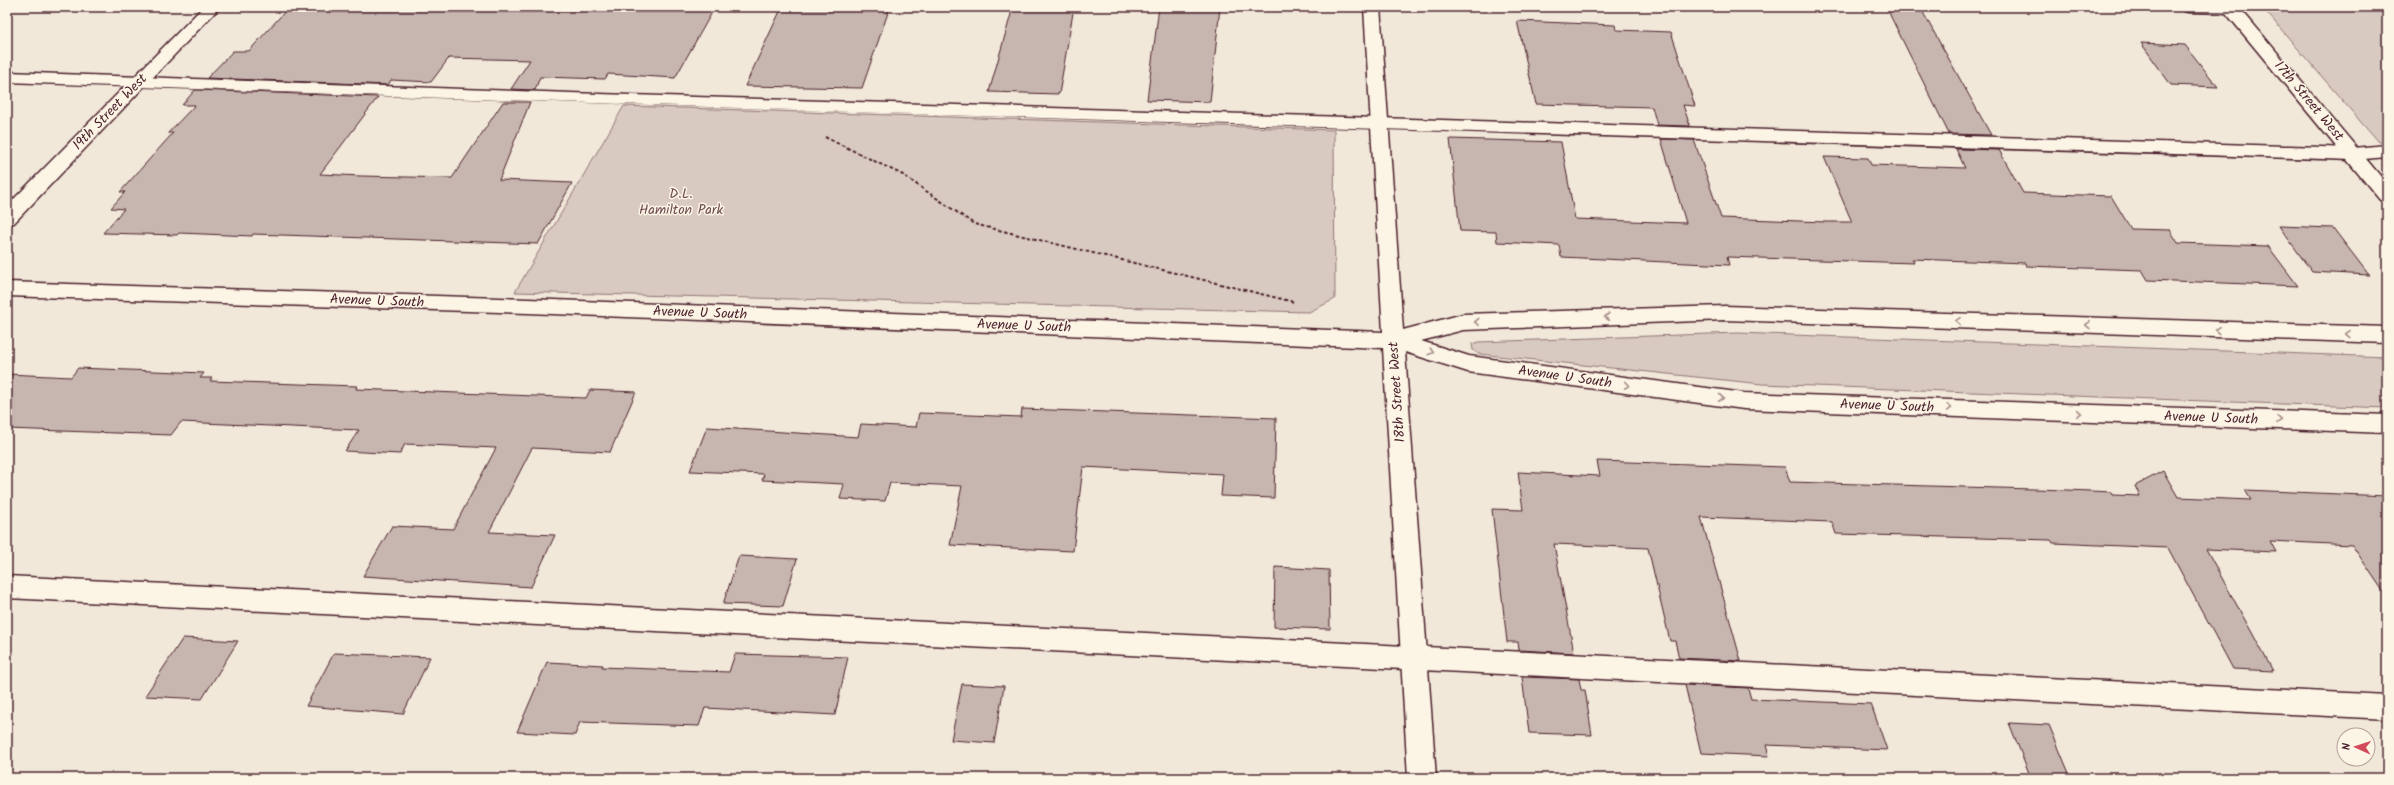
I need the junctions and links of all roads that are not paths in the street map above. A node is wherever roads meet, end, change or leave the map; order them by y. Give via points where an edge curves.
1 (212, 7) edge
2 (1372, 7) edge
3 (2188, 7) edge
4 (2230, 8) edge
5 (7, 77) edge
6 (139, 82) junction
7 (1379, 122) junction
8 (2387, 151) edge
9 (2353, 154) junction
10 (2387, 196) edge
11 (7, 218) edge
12 (7, 289) edge
13 (2387, 335) edge
14 (1394, 340) junction
15 (2387, 424) edge
16 (7, 587) edge
17 (1414, 657) junction
18 (2387, 707) edge
19 (1422, 778) edge

1 - 6 street, 19th Street West
2 - 7 street, 18th Street West
3 - 4 street
4 - 9 street, 17th Street West
5 - 6 street
6 - 7 street via 598,99
6 - 11 street, 19th Street West
7 - 9 street
7 - 14 street, 18th Street West
8 - 9 street
9 - 10 street, 17th Street West
12 - 14 street, Avenue U South via 544,306
13 -> 14 street, Avenue U South via 1725,313 1464,322
14 -> 15 street, Avenue U South via 1468,364 1744,401
14 - 17 street, 18th Street West
16 - 17 street
17 - 18 street
17 - 19 street, 18th Street West

